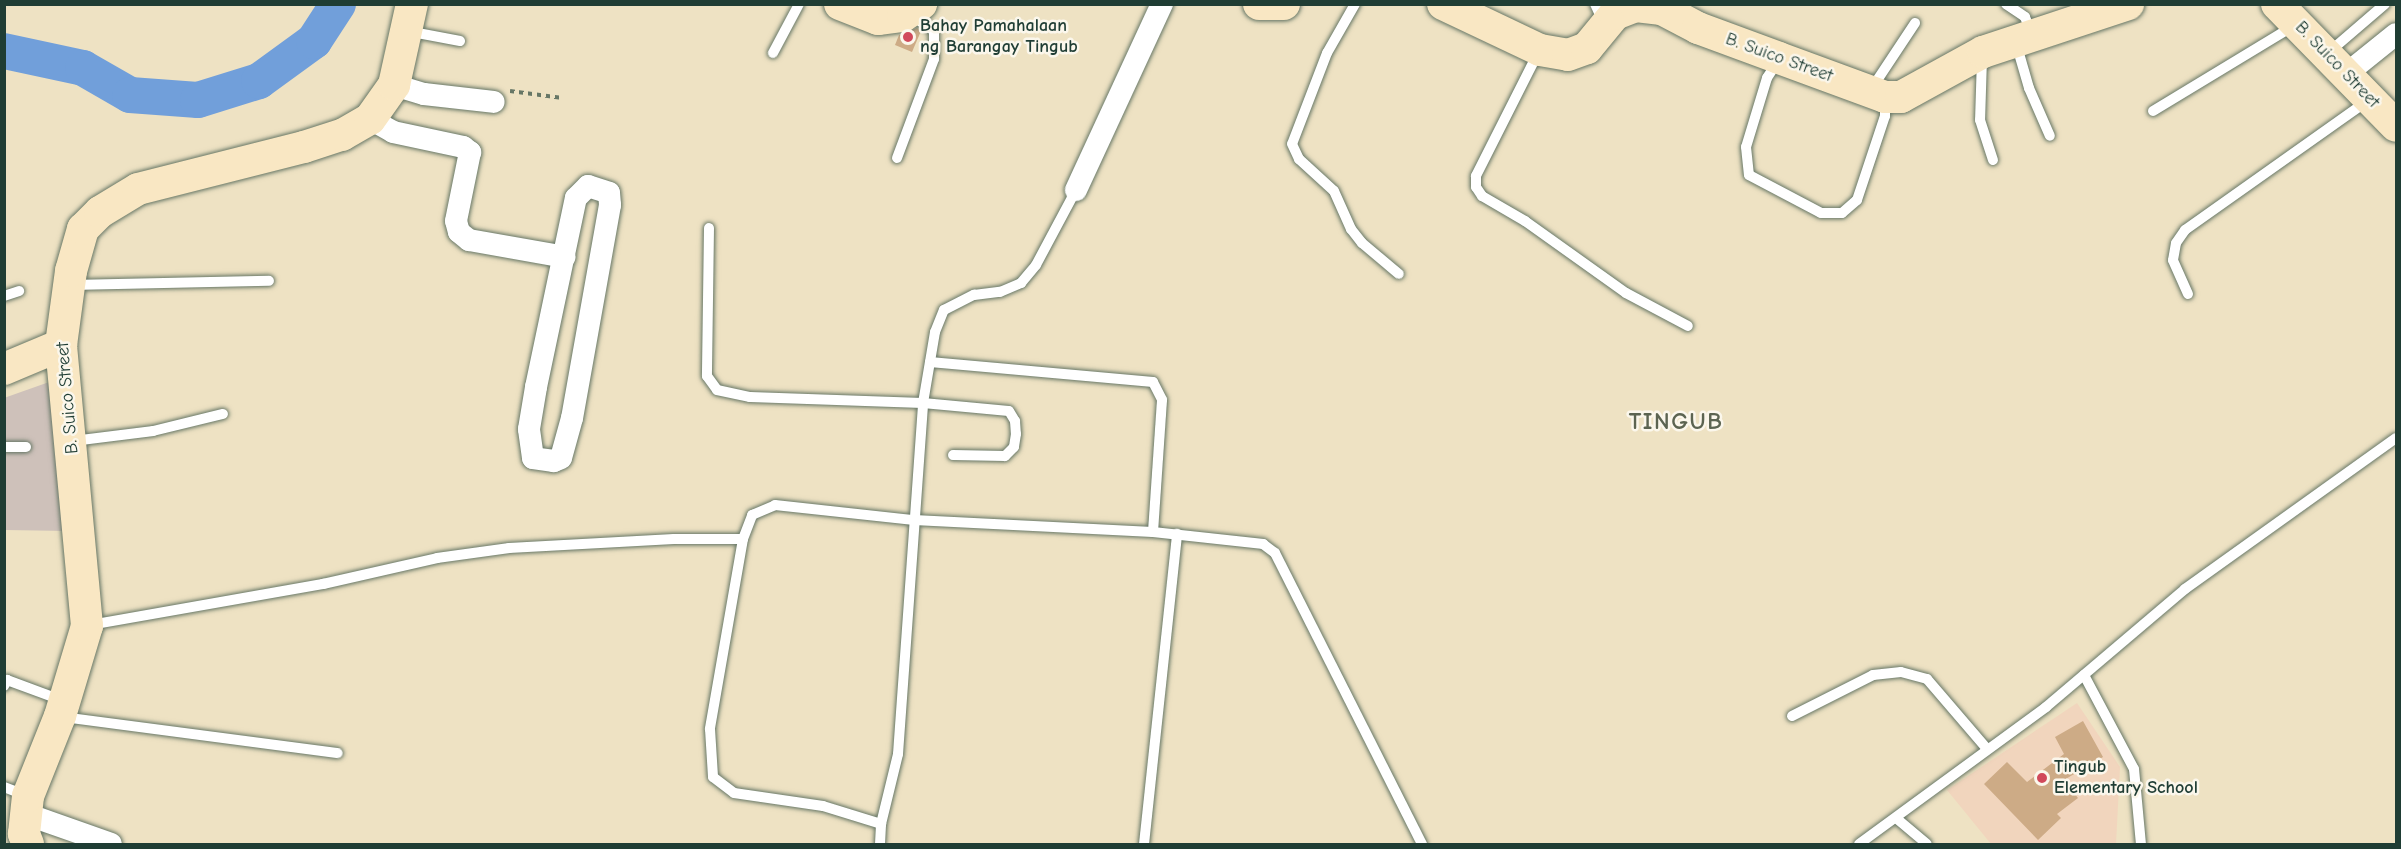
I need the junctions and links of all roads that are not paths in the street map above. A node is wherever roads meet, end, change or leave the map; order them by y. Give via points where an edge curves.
1 (799, 4) edge
2 (840, 4) edge
3 (1162, 4) edge
4 (1259, 4) edge
5 (1284, 4) edge
6 (1355, 4) edge
7 (1443, 4) edge
8 (2006, 4) edge
9 (2128, 4) edge
10 (2385, 4) edge
11 (915, 9) edge
12 (2290, 11) edge
13 (1600, 14) edge
14 (409, 18) edge
15 (1915, 23) dead end
16 (2397, 34) edge
17 (2023, 36) junction
18 (460, 41) dead end
19 (1540, 50) junction
20 (1983, 52) junction
21 (773, 53) dead end
22 (1779, 58) junction
23 (2335, 65) junction
24 (394, 85) junction
25 (1877, 94) junction
26 (2369, 100) junction
27 (494, 102) road end
28 (2153, 111) dead end
29 (370, 119) junction
30 (2397, 126) edge
31 (2050, 136) dead end
32 (897, 158) dead end
33 (1993, 160) dead end
34 (1076, 190) joint
35 (709, 228) dead end
36 (565, 256) junction
37 (1399, 273) dead end
38 (269, 281) dead end
39 (69, 285) junction
40 (20, 291) dead end
41 (2188, 294) dead end
42 (4, 296) edge
43 (1688, 326) dead end
44 (61, 345) junction
45 (930, 362) junction
46 (4, 369) edge
47 (923, 403) junction
48 (223, 414) dead end
49 (2397, 438) edge
50 (70, 442) junction
51 (4, 447) edge
52 (26, 447) dead end
53 (953, 455) dead end
54 (914, 520) junction
55 (1153, 532) junction
56 (1177, 534) junction
57 (742, 539) junction
58 (87, 626) junction
59 (2084, 675) junction
60 (4, 686) edge
61 (62, 709) junction
62 (1792, 716) dead end
63 (1987, 749) junction
64 (338, 753) dead end
65 (21, 810) edge
66 (1896, 818) junction
67 (880, 824) junction
68 (111, 844) edge
69 (880, 844) edge
70 (1144, 844) edge
71 (1422, 844) edge
72 (1859, 844) edge
73 (1927, 844) edge
74 (2141, 844) edge

1 - 21 lane
2 - 11 street via 878,19
3 - 34 street
4 - 5 street
6 - 37 lane via 1327,53 1292,144 1299,159 1334,191 1351,229 1362,243
7 - 19 street, B. Suico Street
8 - 17 lane via 2025,17
9 - 17 street via 2104,16
10 - 23 lane
11 - 32 lane via 934,31 934,59
12 - 23 street, B. Suico Street
12 - 28 lane
13 - 19 street, B. Suico Street via 1587,48 1568,55
13 - 22 street, B. Suico Street via 1615,14 1636,6 1662,9 1698,28
14 - 18 lane
14 - 24 street, B. Suico Street
15 - 25 lane
16 - 23 street
17 - 20 street
17 - 31 lane via 2029,88
19 - 43 lane via 1476,176 1476,187 1482,196 1525,221 1626,292
20 - 25 street via 1918,90 1900,97
20 - 33 lane via 1980,120
22 - 25 street, B. Suico Street
22 - 25 lane via 1767,78 1746,147 1749,175 1821,213 1842,213 1857,200 1885,116
23 - 26 street, B. Suico Street
24 - 27 street via 424,94
24 - 29 street, B. Suico Street
26 - 30 street, B. Suico Street
26 - 41 lane via 2185,230 2176,243 2173,260
29 - 36 street via 393,132 463,147 470,152 456,220 459,232 470,240
29 - 39 street, B. Suico Street via 342,135 304,147 138,189 100,212 83,229
34 - 45 lane via 1036,265 1021,283 1000,292 974,296 944,310
35 - 47 lane via 707,376 717,390 750,397
36 - 36 street via 529,429 532,458 554,461 561,458 572,418 610,205 609,193 602,188 588,186 576,198
38 - 39 lane
39 - 44 street, B. Suico Street
40 - 42 lane
44 - 46 street
44 - 50 street, B. Suico Street
45 - 47 lane
45 - 55 lane via 1153,382 1162,400
47 - 53 lane via 1009,411 1015,421 1014,447 1005,456
47 - 54 lane
48 - 50 lane via 153,431
49 - 59 lane via 2185,589
50 - 58 street, B. Suico Street
51 - 52 lane
54 - 55 lane
54 - 57 lane via 775,505 752,515
54 - 67 lane via 898,754
55 - 56 lane
56 - 70 lane
56 - 71 lane via 1263,544 1275,553
57 - 58 lane via 509,548 437,558 323,584
57 - 67 lane via 710,729 713,777 734,793 823,806
58 - 61 street, B. Suico Street
59 - 63 lane
59 - 74 lane via 2134,768
60 - 61 lane via 7,680
61 - 64 lane
61 - 65 street, B. Suico Street
62 - 63 lane via 1873,675 1901,672 1927,679
63 - 66 lane
65 - 68 street
66 - 72 lane
66 - 73 lane
67 - 69 lane

